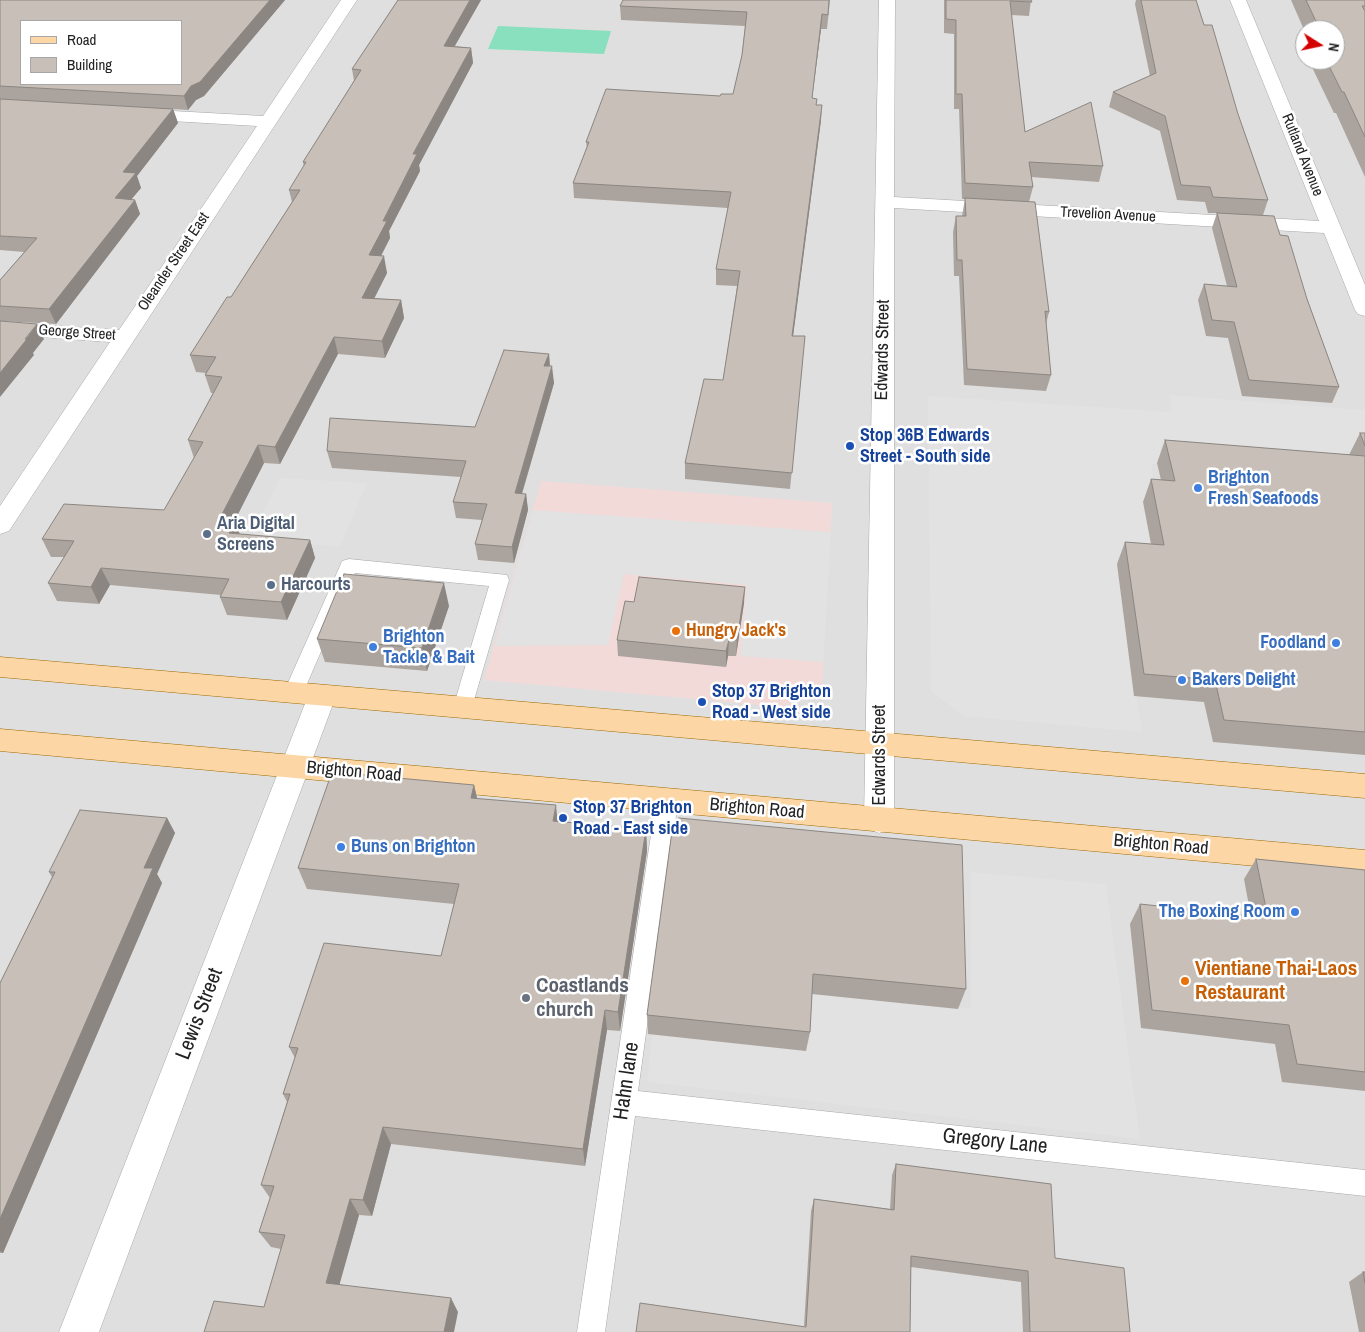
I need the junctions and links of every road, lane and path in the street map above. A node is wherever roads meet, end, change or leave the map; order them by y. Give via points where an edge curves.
1 (349, 0) edge
2 (887, 0) edge
3 (1238, 0) edge
4 (120, 113) edge
5 (268, 121) junction
6 (885, 202) junction
7 (1331, 228) junction
8 (1365, 310) edge
9 (0, 328) edge
10 (125, 337) junction
11 (0, 525) edge
12 (0, 667) edge
13 (293, 694) junction
14 (322, 696) junction
15 (463, 708) junction
16 (0, 740) edge
17 (880, 744) junction
18 (294, 767) junction
19 (1365, 786) edge
20 (667, 800) junction
21 (879, 820) junction
22 (1365, 862) edge
23 (624, 1102) junction
24 (1365, 1183) edge
25 (79, 1332) edge
26 (591, 1332) edge

1 - 5 street, Oleander Street East
2 - 6 street, Edwards Street
3 - 7 street, Rutland Avenue
4 - 5 street
5 - 10 street, Oleander Street East
6 - 7 street, Trevelion Avenue
6 - 17 street, Edwards Street
7 - 8 street, Rutland Avenue
9 - 10 street, George Street
10 - 11 street, Oleander Street East
12 - 13 main road
13 - 14 main road
13 - 15 lane via 348,566 500,580
14 - 15 main road
14 - 18 street, Lewis Street
15 - 17 main road
16 - 18 main road, Brighton Road
17 - 19 main road
17 - 21 street, Edwards Street
18 - 20 main road, Brighton Road
18 - 25 street, Lewis Street
20 - 21 main road, Brighton Road
20 - 23 lane, Hahn lane
21 - 22 main road, Brighton Road
23 - 24 lane, Gregory Lane
23 - 26 lane, Hahn lane

